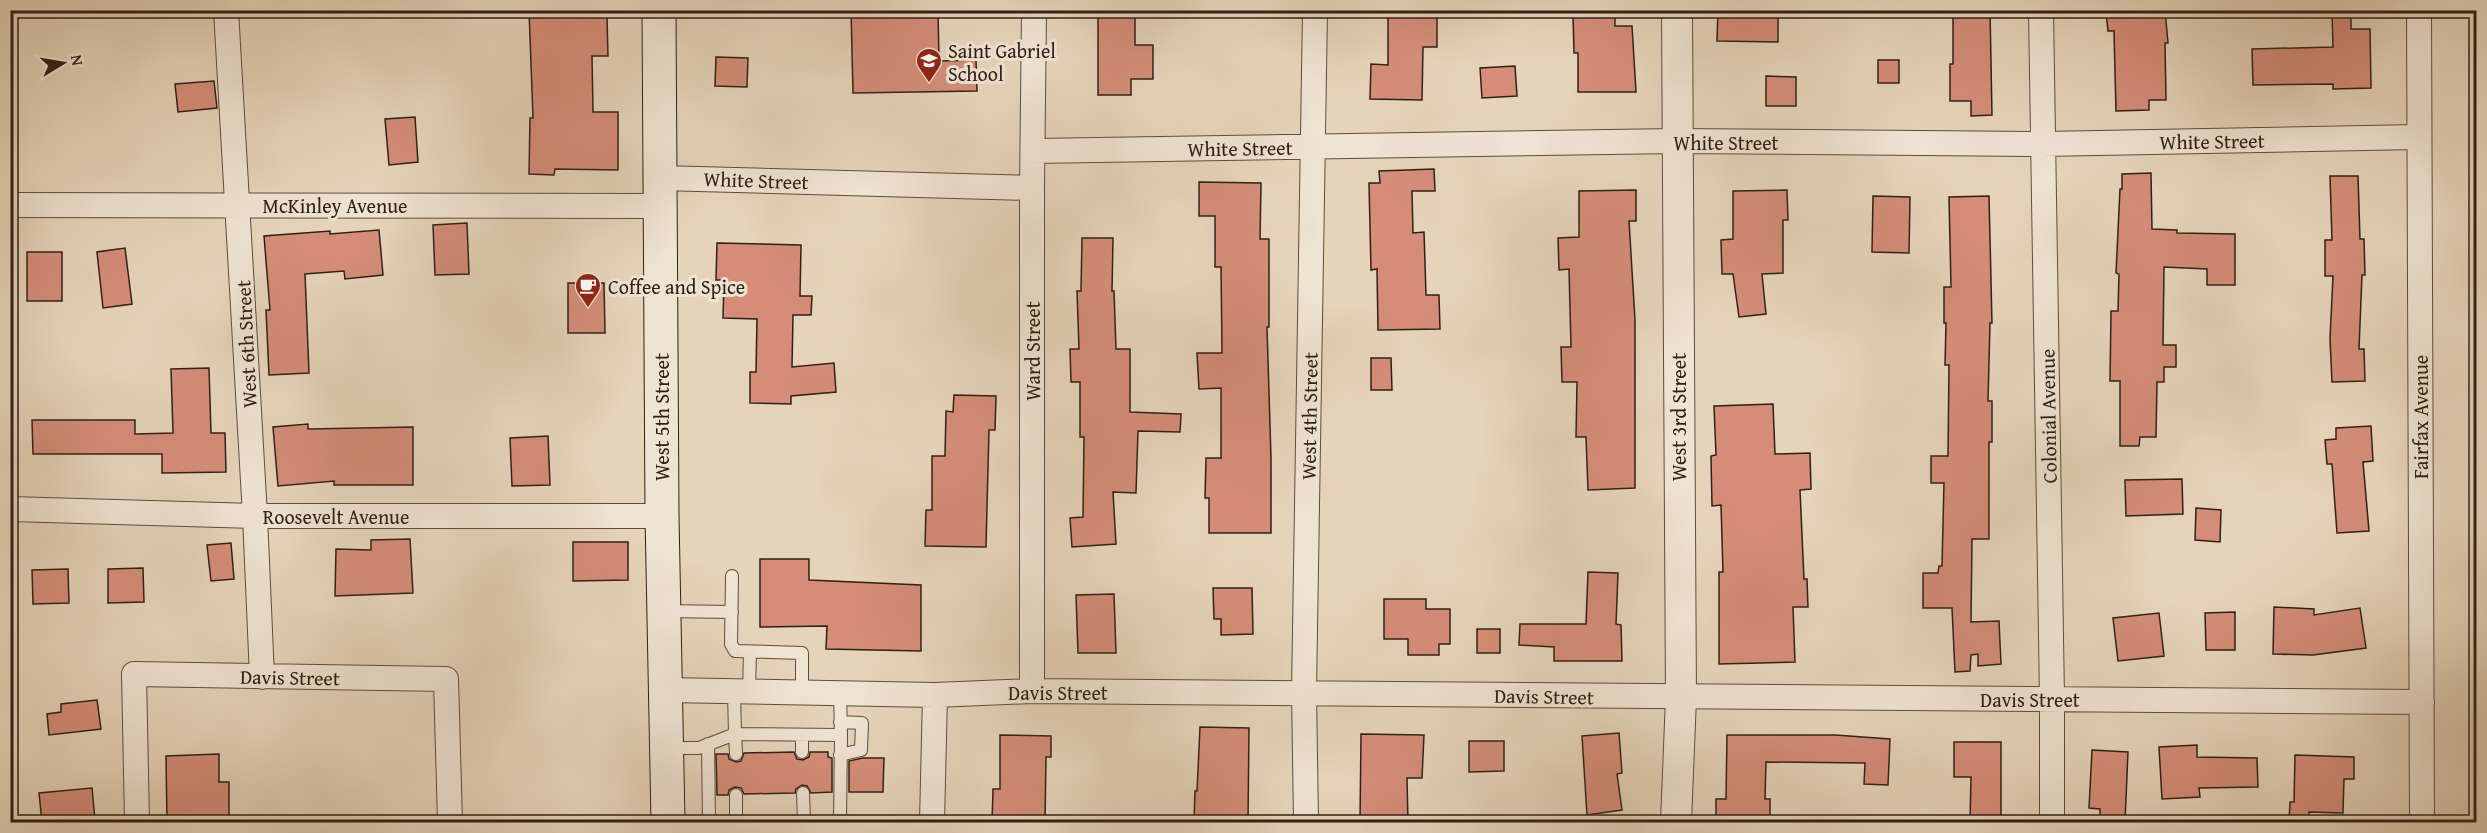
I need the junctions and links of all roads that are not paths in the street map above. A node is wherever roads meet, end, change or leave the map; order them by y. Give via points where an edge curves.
1 (226, 10) edge
2 (659, 10) edge
3 (1034, 10) edge
4 (1316, 10) edge
5 (1677, 10) edge
6 (2041, 10) edge
7 (2419, 10) edge
8 (2418, 137) junction
9 (1676, 141) junction
10 (2043, 144) junction
11 (1314, 147) junction
12 (1034, 151) junction
13 (1032, 188) junction
14 (660, 192) junction
15 (10, 205) edge
16 (238, 205) junction
17 (10, 509) edge
18 (255, 516) junction
19 (662, 516) junction
20 (732, 576) dead end
21 (664, 611) junction
22 (732, 612) junction
23 (750, 652) junction
24 (262, 677) junction
25 (666, 690) junction
26 (742, 691) junction
27 (802, 691) junction
28 (1032, 691) junction
29 (840, 692) junction
30 (1304, 692) junction
31 (935, 695) junction
32 (1681, 698) junction
33 (2052, 699) junction
34 (2421, 702) junction
35 (840, 722) junction
36 (735, 734) junction
37 (802, 735) junction
38 (841, 735) junction
39 (708, 744) junction
40 (667, 747) junction
41 (802, 752) dead end
42 (736, 754) dead end
43 (840, 755) junction
44 (803, 793) dead end
45 (736, 795) dead end
46 (137, 822) edge
47 (450, 822) edge
48 (668, 822) edge
49 (709, 822) edge
50 (736, 822) edge
51 (804, 822) edge
52 (840, 822) edge
53 (932, 822) edge
54 (1306, 822) edge
55 (1676, 822) edge
56 (2052, 822) edge
57 (2422, 822) edge

1 - 16 street, West 6th Street
2 - 14 main road, West 5th Street
3 - 12 street, Ward Street
4 - 11 street, West 4th Street
5 - 9 street, West 3rd Street
6 - 10 street, Colonial Avenue
7 - 8 street, Fairfax Avenue
8 - 10 street, White Street
8 - 34 street, Fairfax Avenue
9 - 10 street, White Street
9 - 11 street, White Street
9 - 32 street, West 3rd Street
10 - 33 street, Colonial Avenue
11 - 12 street, White Street
11 - 30 street, West 4th Street
12 - 13 street, Ward Street
13 - 14 street, White Street
13 - 28 street, Ward Street
14 - 16 street, McKinley Avenue
14 - 19 main road, West 5th Street
15 - 16 street, McKinley Avenue
16 - 18 street, West 6th Street
17 - 18 street, Roosevelt Avenue
18 - 19 street, Roosevelt Avenue
18 - 24 street, West 6th Street
19 - 21 main road, West 5th Street
20 - 22 lane
21 - 22 lane
21 - 25 main road, West 5th Street
22 - 23 lane via 731,644 735,651
23 - 26 lane
23 - 27 lane via 802,653
24 - 46 street, Davis Street via 134,674
24 - 47 street, Davis Street via 446,679
25 - 26 street, Davis Street
25 - 40 main road, West 5th Street
26 - 27 street, Davis Street
26 - 36 lane
27 - 29 street, Davis Street
28 - 30 street, Davis Street
28 - 31 street, Davis Street
29 - 31 street, Davis Street
29 - 35 lane
30 - 32 street, Davis Street
30 - 54 street, West 4th Street
31 - 53 street
32 - 33 street, Davis Street
32 - 55 street, West 3rd Street
33 - 34 street, Davis Street
33 - 56 street, Colonial Avenue
34 - 57 street, Fairfax Avenue
35 - 38 lane
35 - 43 lane via 862,723 861,750
36 - 37 lane
36 - 39 lane
36 - 42 lane
37 - 38 lane
37 - 41 lane
38 - 43 lane
39 - 40 lane via 699,748
39 - 49 lane
40 - 48 main road, West 5th Street
43 - 52 lane
44 - 51 lane
45 - 50 lane

